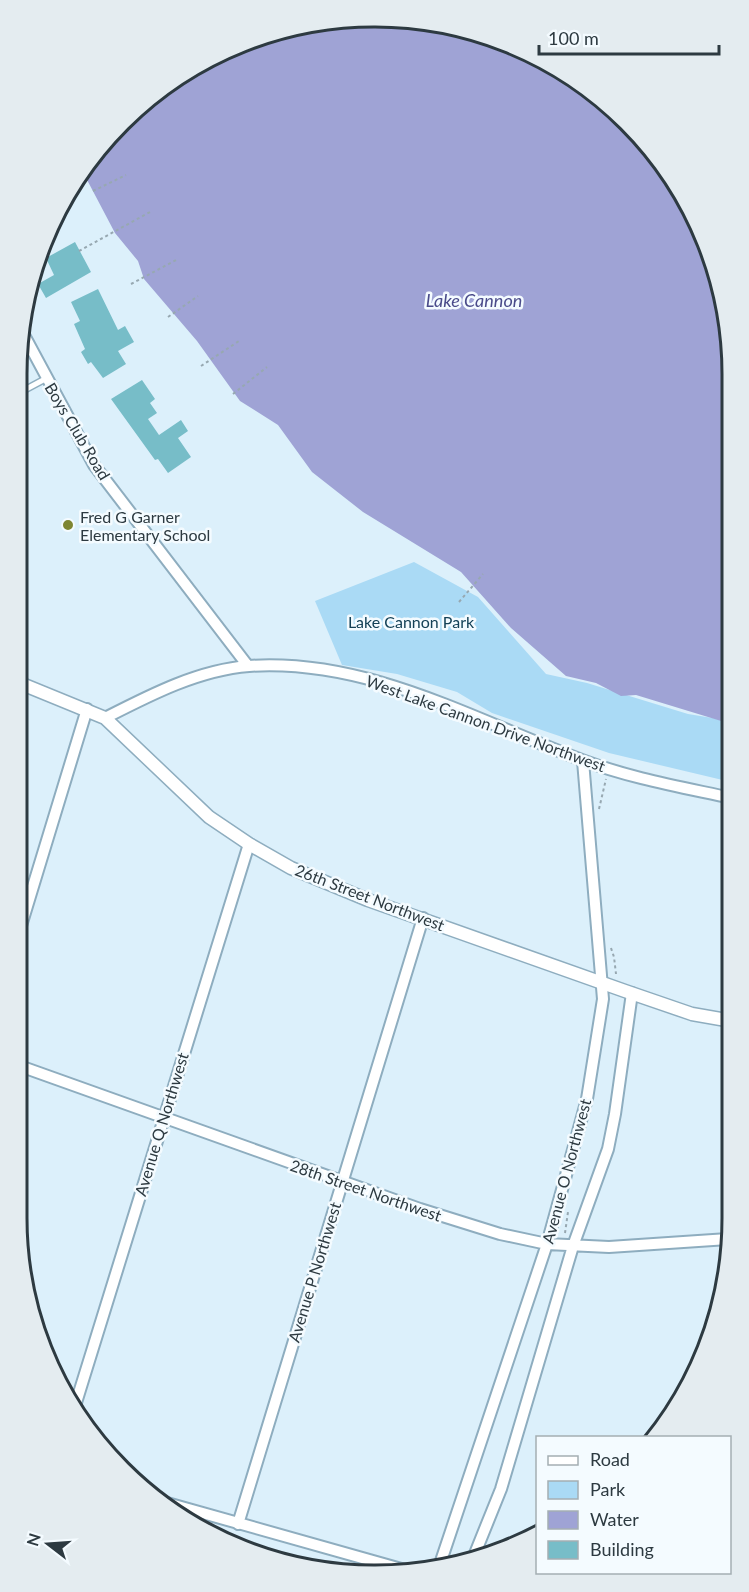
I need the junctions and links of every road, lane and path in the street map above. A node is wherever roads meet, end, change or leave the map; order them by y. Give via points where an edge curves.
1 (126, 175) dead end
2 (93, 191) dead end
3 (150, 212) dead end
4 (79, 251) dead end
5 (178, 259) dead end
6 (131, 284) dead end
7 (198, 296) dead end
8 (168, 317) dead end
9 (239, 341) dead end
10 (29, 344) edge
11 (201, 366) dead end
12 (267, 367) dead end
13 (47, 378) junction
14 (27, 388) edge
15 (233, 394) dead end
16 (483, 574) dead end
17 (459, 602) dead end
18 (248, 666) junction
19 (27, 686) edge
20 (87, 709) junction
21 (105, 718) junction
22 (583, 761) junction
23 (722, 796) edge
24 (249, 844) junction
25 (27, 903) edge
26 (423, 918) junction
27 (603, 982) junction
28 (632, 993) junction
29 (722, 1019) edge
30 (27, 1069) edge
31 (163, 1118) junction
32 (342, 1182) junction
33 (721, 1239) edge
34 (547, 1244) junction
35 (573, 1246) junction
36 (78, 1397) edge
37 (185, 1508) edge
38 (238, 1524) junction
39 (477, 1550) edge
40 (443, 1558) edge
41 (385, 1565) edge

1 - 2 path
3 - 4 path
5 - 6 path
7 - 8 path
9 - 11 path
10 - 13 street, Boys Club Road
12 - 15 path
13 - 14 lane
13 - 18 street, Boys Club Road via 94,465
16 - 17 path
18 - 21 street, West Lake Cannon Drive Northwest via 204,674
18 - 22 street, West Lake Cannon Drive Northwest via 314,667 369,679
19 - 20 street, 26th Street Northwest
20 - 21 street, 26th Street Northwest
20 - 25 street
21 - 24 street, 26th Street Northwest via 202,810
22 - 23 street, West Lake Cannon Drive Northwest
22 - 27 street, Avenue O Northwest
24 - 26 street, 26th Street Northwest via 328,885
24 - 31 street, Avenue Q Northwest
26 - 27 street, 26th Street Northwest
26 - 32 street, Avenue P Northwest
27 - 28 street, 26th Street Northwest
27 - 34 street, Avenue O Northwest via 587,1099
28 - 29 street, 26th Street Northwest via 693,1014
28 - 35 street via 608,1149
30 - 31 street, 28th Street Northwest
31 - 32 street, 28th Street Northwest
31 - 36 street, Avenue Q Northwest
32 - 34 street, 28th Street Northwest via 464,1224
32 - 38 street, Avenue P Northwest
33 - 35 street, 28th Street Northwest
34 - 35 street, 28th Street Northwest
34 - 40 street, Avenue O Northwest
35 - 39 street via 501,1489
37 - 38 street
38 - 41 street

